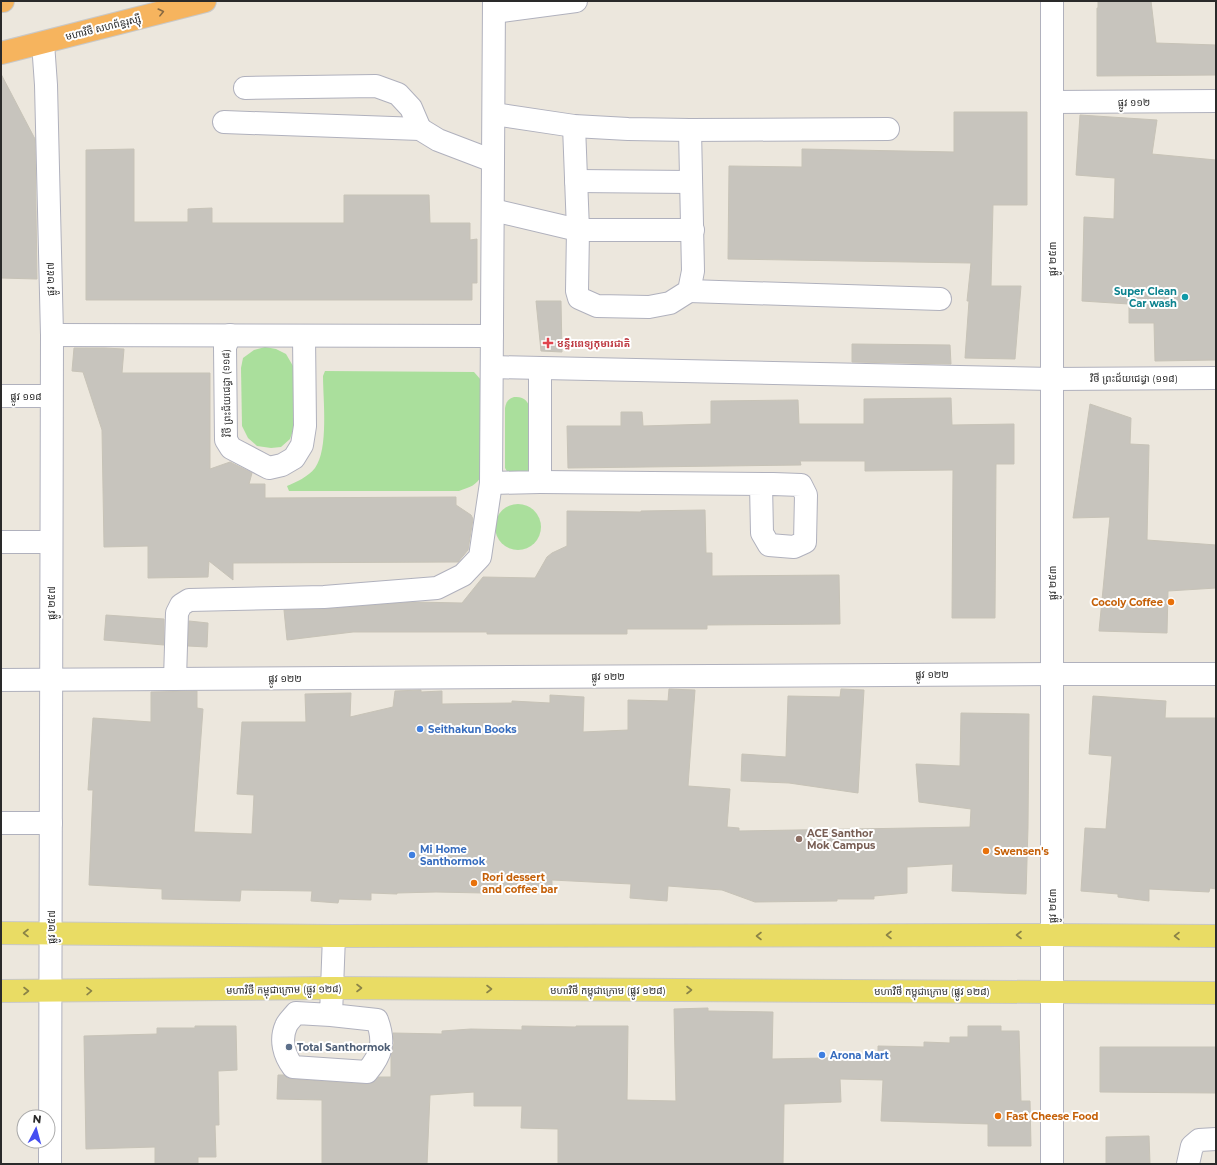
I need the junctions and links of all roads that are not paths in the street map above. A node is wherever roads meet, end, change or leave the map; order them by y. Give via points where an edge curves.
1 (205, 1) edge
2 (576, 1) edge
3 (1052, 1) edge
4 (494, 6) edge
5 (43, 43) junction
6 (1, 53) edge
7 (245, 88) dead end
8 (1216, 101) edge
9 (1052, 102) junction
10 (494, 114) junction
11 (224, 122) dead end
12 (574, 126) junction
13 (420, 129) junction
14 (888, 129) dead end
15 (690, 130) junction
16 (493, 161) junction
17 (576, 180) junction
18 (691, 182) junction
19 (493, 210) junction
20 (578, 230) junction
21 (693, 230) junction
22 (689, 291) junction
23 (940, 299) dead end
24 (52, 335) junction
25 (230, 335) junction
26 (304, 336) junction
27 (492, 336) junction
28 (492, 367) junction
29 (540, 368) junction
30 (1216, 378) edge
31 (1052, 379) junction
32 (1, 396) edge
33 (51, 396) junction
34 (491, 482) junction
35 (540, 482) junction
36 (762, 484) dead end
37 (1, 542) edge
38 (51, 542) junction
39 (1052, 674) junction
40 (1216, 674) edge
41 (175, 679) junction
42 (1, 680) edge
43 (51, 680) junction
44 (1, 823) edge
45 (51, 823) junction
46 (1, 933) edge
47 (50, 933) junction
48 (1052, 935) junction
49 (334, 936) junction
50 (1216, 936) edge
51 (332, 988) junction
52 (1, 991) edge
53 (50, 991) junction
54 (1052, 992) junction
55 (1216, 993) edge
56 (331, 1015) dead end
57 (1216, 1139) edge
58 (50, 1164) edge
59 (1052, 1164) edge
60 (1188, 1164) edge

5 -> 1 highway, មហាវិថី សហព័ន្ធរុស្ស៊ី
2 - 4 street
3 - 9 street, ផ្លូវ ២៥៣
4 - 10 street
5 - 6 highway, មហាវិថី សហព័ន្ធរុស្ស៊ី
5 - 24 street, ផ្លូវ ២៥៧
7 - 13 street via 376,86 398,94 411,108
8 - 9 street, ផ្លូវ ១១២
9 - 31 street, ផ្លូវ ២៥៣
10 - 12 street
10 - 16 street
11 - 13 street
12 - 15 street
12 - 17 street
13 - 16 street via 438,140
14 - 15 street
15 - 18 street
16 - 19 street
17 - 18 street
17 - 20 street
18 - 21 street
19 - 20 street
19 - 27 street
20 - 21 street
20 - 22 street via 579,298 597,306 648,307 670,303
21 - 22 street via 693,271
22 - 23 street
24 - 25 street
24 - 33 street, ផ្លូវ ២៥៧
25 - 26 street
25 - 26 street, វិថី ព្រះជ័យជេដ្ធា (១១៨) via 224,347 226,440 231,448 269,468 282,465 294,458 302,445 306,426
26 - 27 street
27 - 28 street
28 - 29 street, វិថី ព្រះជ័យជេដ្ធា (១១៨)
28 - 34 street
29 - 31 street, វិថី ព្រះជ័យជេដ្ធា (១១៨)
29 - 35 street
30 - 31 street, វិថី ព្រះជ័យជេដ្ធា (១១៨)
31 - 39 street, ផ្លូវ ២៥៣
32 - 33 street, ផ្លូវ ១១៨
33 - 38 street, ផ្លូវ ២៥៧
34 - 35 street
34 - 41 street via 480,557 463,575 437,588 324,597 189,600 181,605 177,613
35 - 36 street
37 - 38 street
38 - 43 street, ផ្លូវ ២៥៧
39 - 40 street, ផ្លូវ ១២២
39 - 41 street, ផ្លូវ ១២២
39 - 48 street, ផ្លូវ ២៥៣
41 - 43 street, ផ្លូវ ១២២
42 - 43 street, ផ្លូវ ១២២
43 - 45 street, ផ្លូវ ២៥៧
44 - 45 street
45 - 47 street, ផ្លូវ ២៥៧
47 -> 46 main road
47 - 49 main road
47 - 53 street, ផ្លូវ ២៥៧
48 -> 49 main road
50 -> 48 main road
48 - 54 street, ផ្លូវ ២៥៣
49 - 51 street
53 -> 51 main road, មហាវិថី កម្ពុជាក្រោម (ផ្លូវ ១២៨)
51 -> 54 main road, មហាវិថី កម្ពុជាក្រោម (ផ្លូវ ១២៨)
51 - 56 street
52 -> 53 main road, មហាវិថី កម្ពុជាក្រោម (ផ្លូវ ១២៨)
53 - 58 street, ផ្លូវ ២៥៧
54 - 55 main road, មហាវិថី កម្ពុជាក្រោម (ផ្លូវ ១២៨)
54 - 59 street, ផ្លូវ ២៥៣
57 - 60 street via 1199,1140 1192,1146

